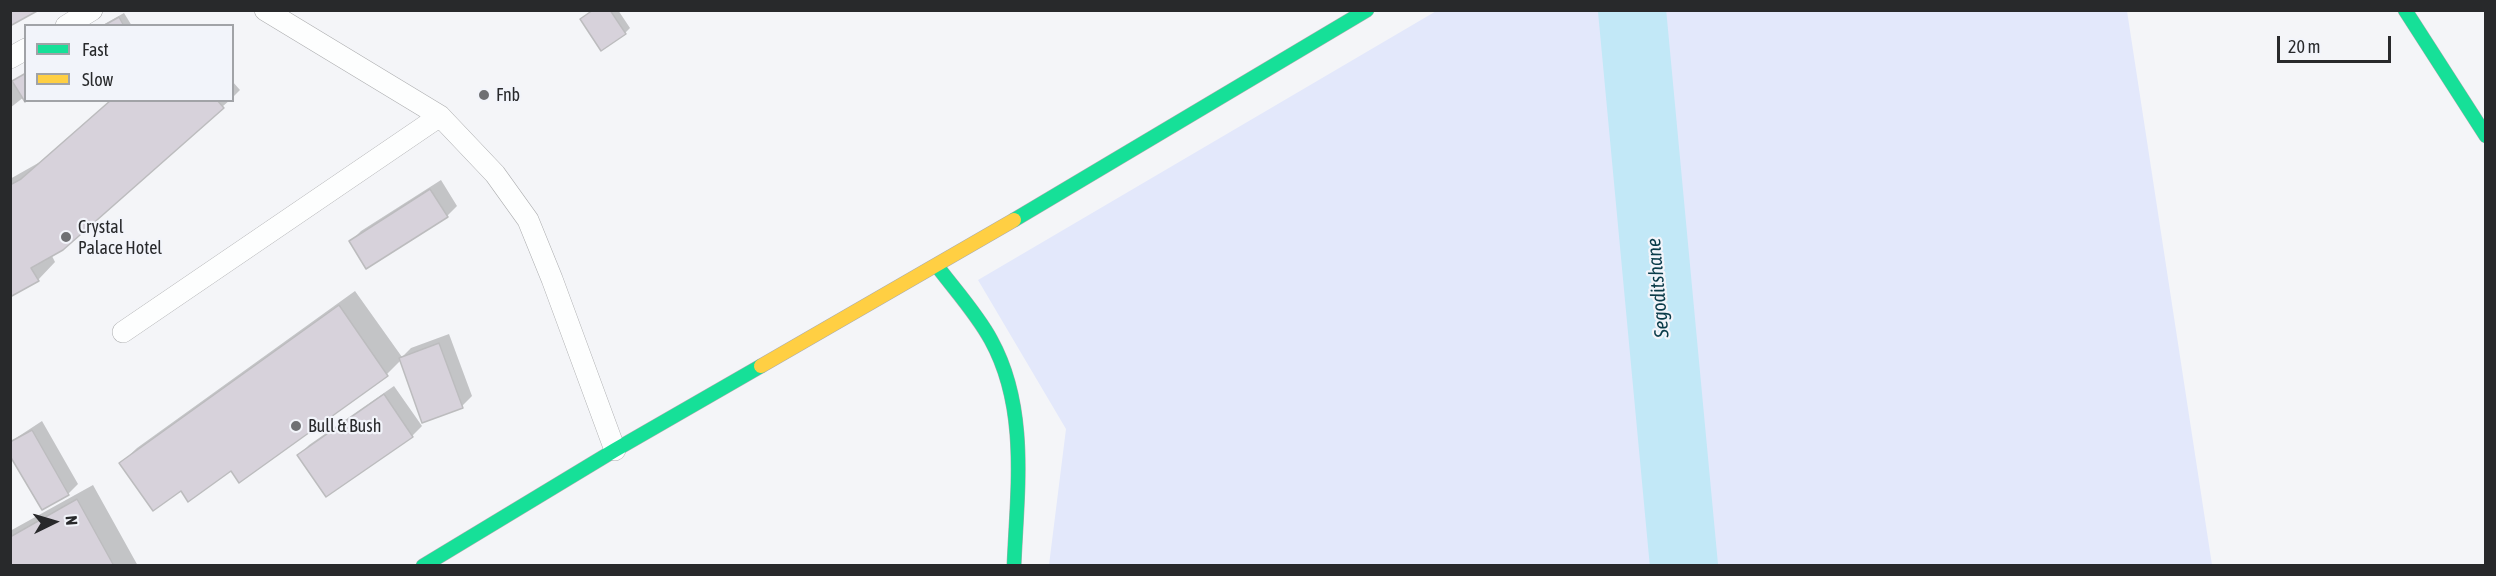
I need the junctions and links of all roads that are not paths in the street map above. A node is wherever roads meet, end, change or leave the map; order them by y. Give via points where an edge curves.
1 (92, 10) edge
2 (265, 10) edge
3 (1367, 10) edge
4 (2405, 10) edge
5 (69, 24) edge
6 (24, 50) edge
7 (10, 58) edge
8 (440, 116) junction
9 (2486, 136) edge
10 (937, 266) junction
11 (123, 332) dead end
12 (615, 450) junction
13 (423, 566) edge
14 (1014, 566) edge

1 - 5 lane
2 - 8 lane
3 - 10 street
4 - 9 street
6 - 7 lane
8 - 11 lane
8 - 12 lane via 495,174 528,220
10 - 12 street
10 - 14 street via 991,340 1012,390 1019,455
12 - 13 street

